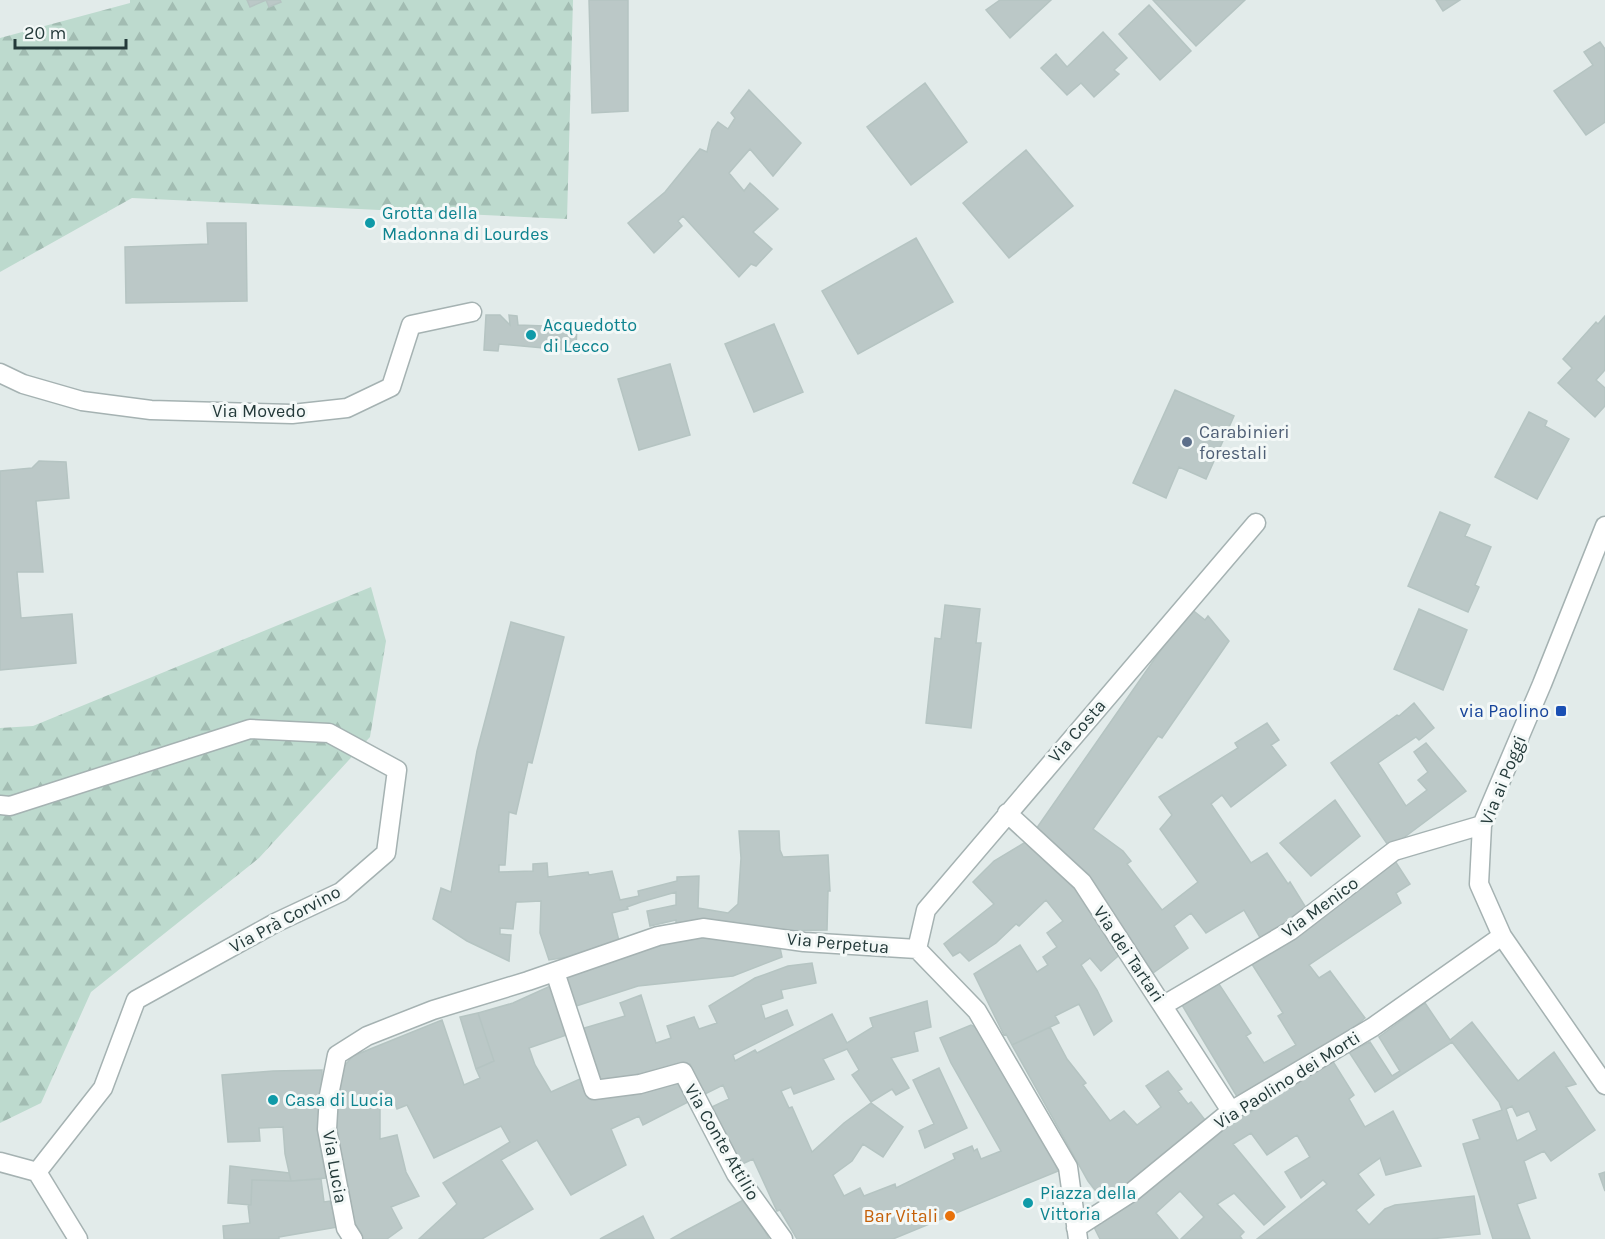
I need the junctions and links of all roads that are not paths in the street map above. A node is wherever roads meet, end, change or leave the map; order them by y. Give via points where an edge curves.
1 (472, 312) dead end
2 (0, 373) edge
3 (1256, 523) dead end
4 (1605, 525) edge
5 (0, 805) edge
6 (1007, 813) junction
7 (1482, 825) junction
8 (1502, 936) junction
9 (917, 949) junction
10 (555, 972) junction
11 (1164, 1005) junction
12 (433, 1010) joint
13 (1605, 1085) edge
14 (1231, 1111) junction
15 (0, 1162) edge
16 (37, 1172) junction
17 (1077, 1234) edge
18 (78, 1239) edge
19 (352, 1239) edge
20 (783, 1239) edge

1 - 2 street, Via Movedo via 411,325 392,387 347,408 292,414 151,410 82,401
3 - 6 street, Via Costa
4 - 7 street, Via ai Poggi
5 - 16 street, Via Prà Corvino via 10,806 249,729 329,733 397,770 386,853 341,892 275,923 136,1000 103,1088
6 - 9 street, Via Costa via 926,910
6 - 11 street, Via dei Tartari via 1082,882
7 - 8 street, Via ai Poggi via 1479,884
7 - 11 street, Via Menico via 1394,852 1290,931
8 - 13 street, Via ai Poggi
8 - 14 street, Via Paolino dei Morti via 1373,1027
9 - 10 street, Via Perpetua via 804,942 703,928 658,936
9 - 17 street via 977,1011 1068,1167
10 - 12 street, Via Perpetua
10 - 20 street, Via Conte Attilio via 594,1089 640,1084 683,1072 736,1174
11 - 14 street, Via dei Tartari
12 - 19 street, Via Lucia via 367,1036 337,1055 327,1129 346,1228
14 - 17 street, Via Paolino dei Morti
15 - 16 street
16 - 18 street

